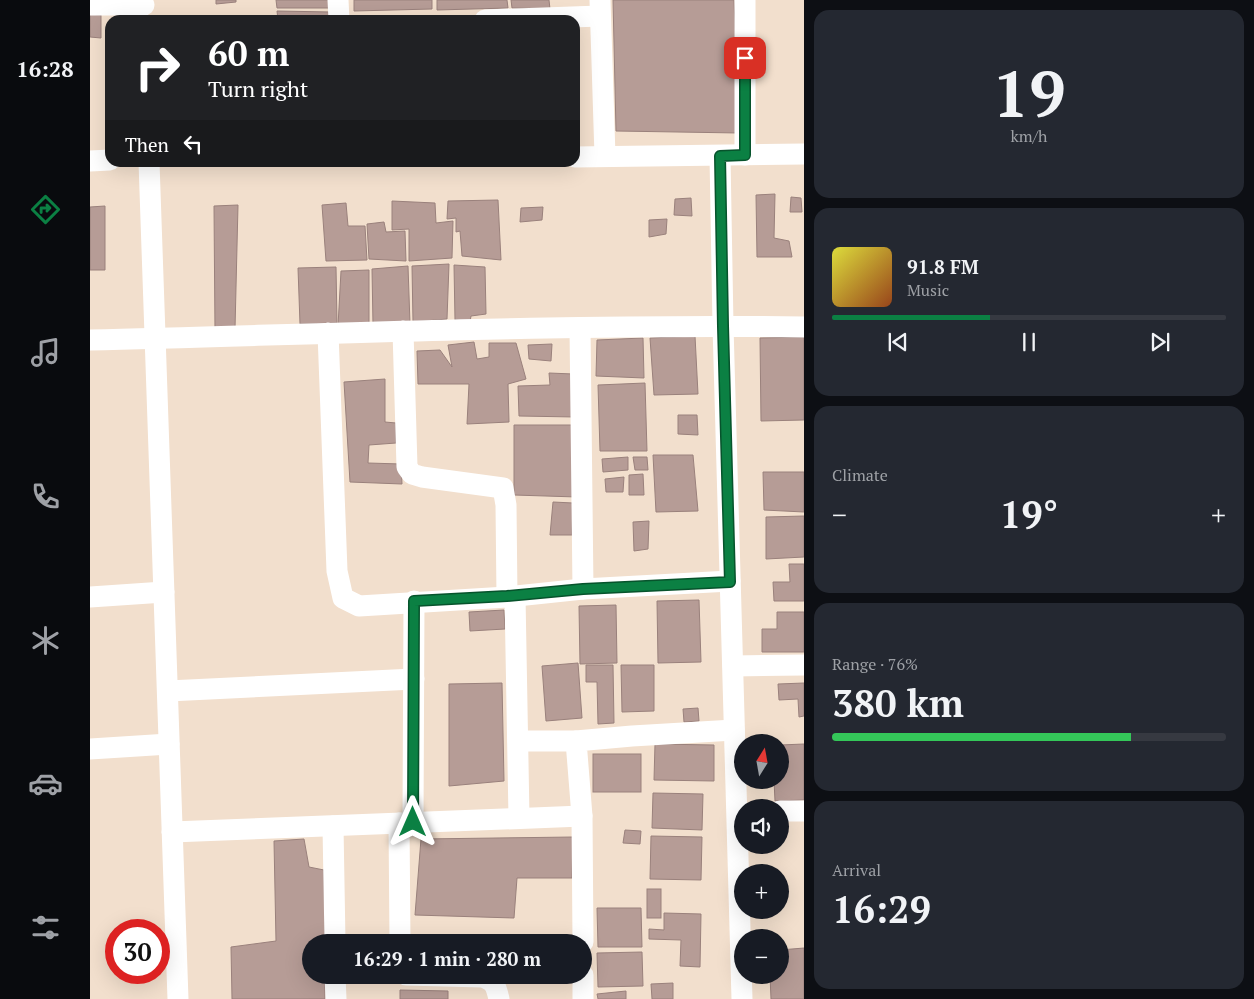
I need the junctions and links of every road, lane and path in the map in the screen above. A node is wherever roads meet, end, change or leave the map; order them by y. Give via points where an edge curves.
1 (338, 0) edge
2 (745, 0) edge
3 (90, 5) edge
4 (144, 8) edge
5 (600, 8) edge
6 (339, 15) edge
7 (533, 15) edge
8 (804, 154) edge
9 (745, 155) junction
10 (605, 156) junction
11 (720, 156) junction
12 (580, 157) edge
13 (105, 160) edge
14 (90, 161) edge
15 (150, 167) edge
16 (723, 326) junction
17 (580, 328) junction
18 (804, 328) edge
19 (403, 331) junction
20 (328, 333) junction
21 (155, 338) junction
22 (90, 340) edge
23 (730, 582) junction
24 (583, 589) junction
25 (164, 592) junction
26 (511, 596) junction
27 (90, 597) edge
28 (414, 601) junction
29 (804, 665) edge
30 (733, 666) junction
31 (414, 679) junction
32 (168, 691) junction
33 (734, 730) junction
34 (518, 741) junction
35 (576, 741) junction
36 (169, 744) junction
37 (90, 749) edge
38 (739, 799) edge
39 (804, 810) edge
40 (789, 811) edge
41 (582, 816) junction
42 (519, 818) junction
43 (406, 823) junction
44 (333, 826) junction
45 (172, 832) junction
46 (740, 854) edge
47 (335, 934) edge
48 (400, 934) edge
49 (583, 934) edge
50 (335, 984) edge
51 (495, 984) edge
52 (583, 984) edge
53 (178, 999) edge
54 (336, 999) edge
55 (498, 999) edge
56 (583, 999) edge
57 (742, 999) edge

1 - 6 street
2 - 9 street
3 - 4 street
5 - 7 street
5 - 10 street
8 - 9 street
9 - 11 street
10 - 11 street
10 - 12 street
11 - 16 street
13 - 14 street
15 - 21 street
16 - 17 street
16 - 18 street
16 - 23 street
17 - 19 street
17 - 24 street
19 - 20 street
19 - 26 street via 407,467 412,474 422,477 503,488
20 - 21 street
20 - 28 street via 337,571 343,598 359,606
21 - 22 street
21 - 25 street
23 - 24 street
23 - 30 street
24 - 26 street
25 - 27 street
25 - 32 street
26 - 28 street
26 - 34 street
28 - 31 street
29 - 30 street
30 - 33 street
31 - 32 street
31 - 43 street
32 - 36 street
33 - 35 street
33 - 38 street
34 - 35 street
34 - 42 street
35 - 41 street
36 - 37 street
36 - 45 street
39 - 40 street
41 - 42 street
41 - 49 street
42 - 43 street
43 - 44 street
43 - 48 street
44 - 45 street
44 - 47 street
45 - 53 street
46 - 57 street
50 - 54 street
51 - 55 street
52 - 56 street

